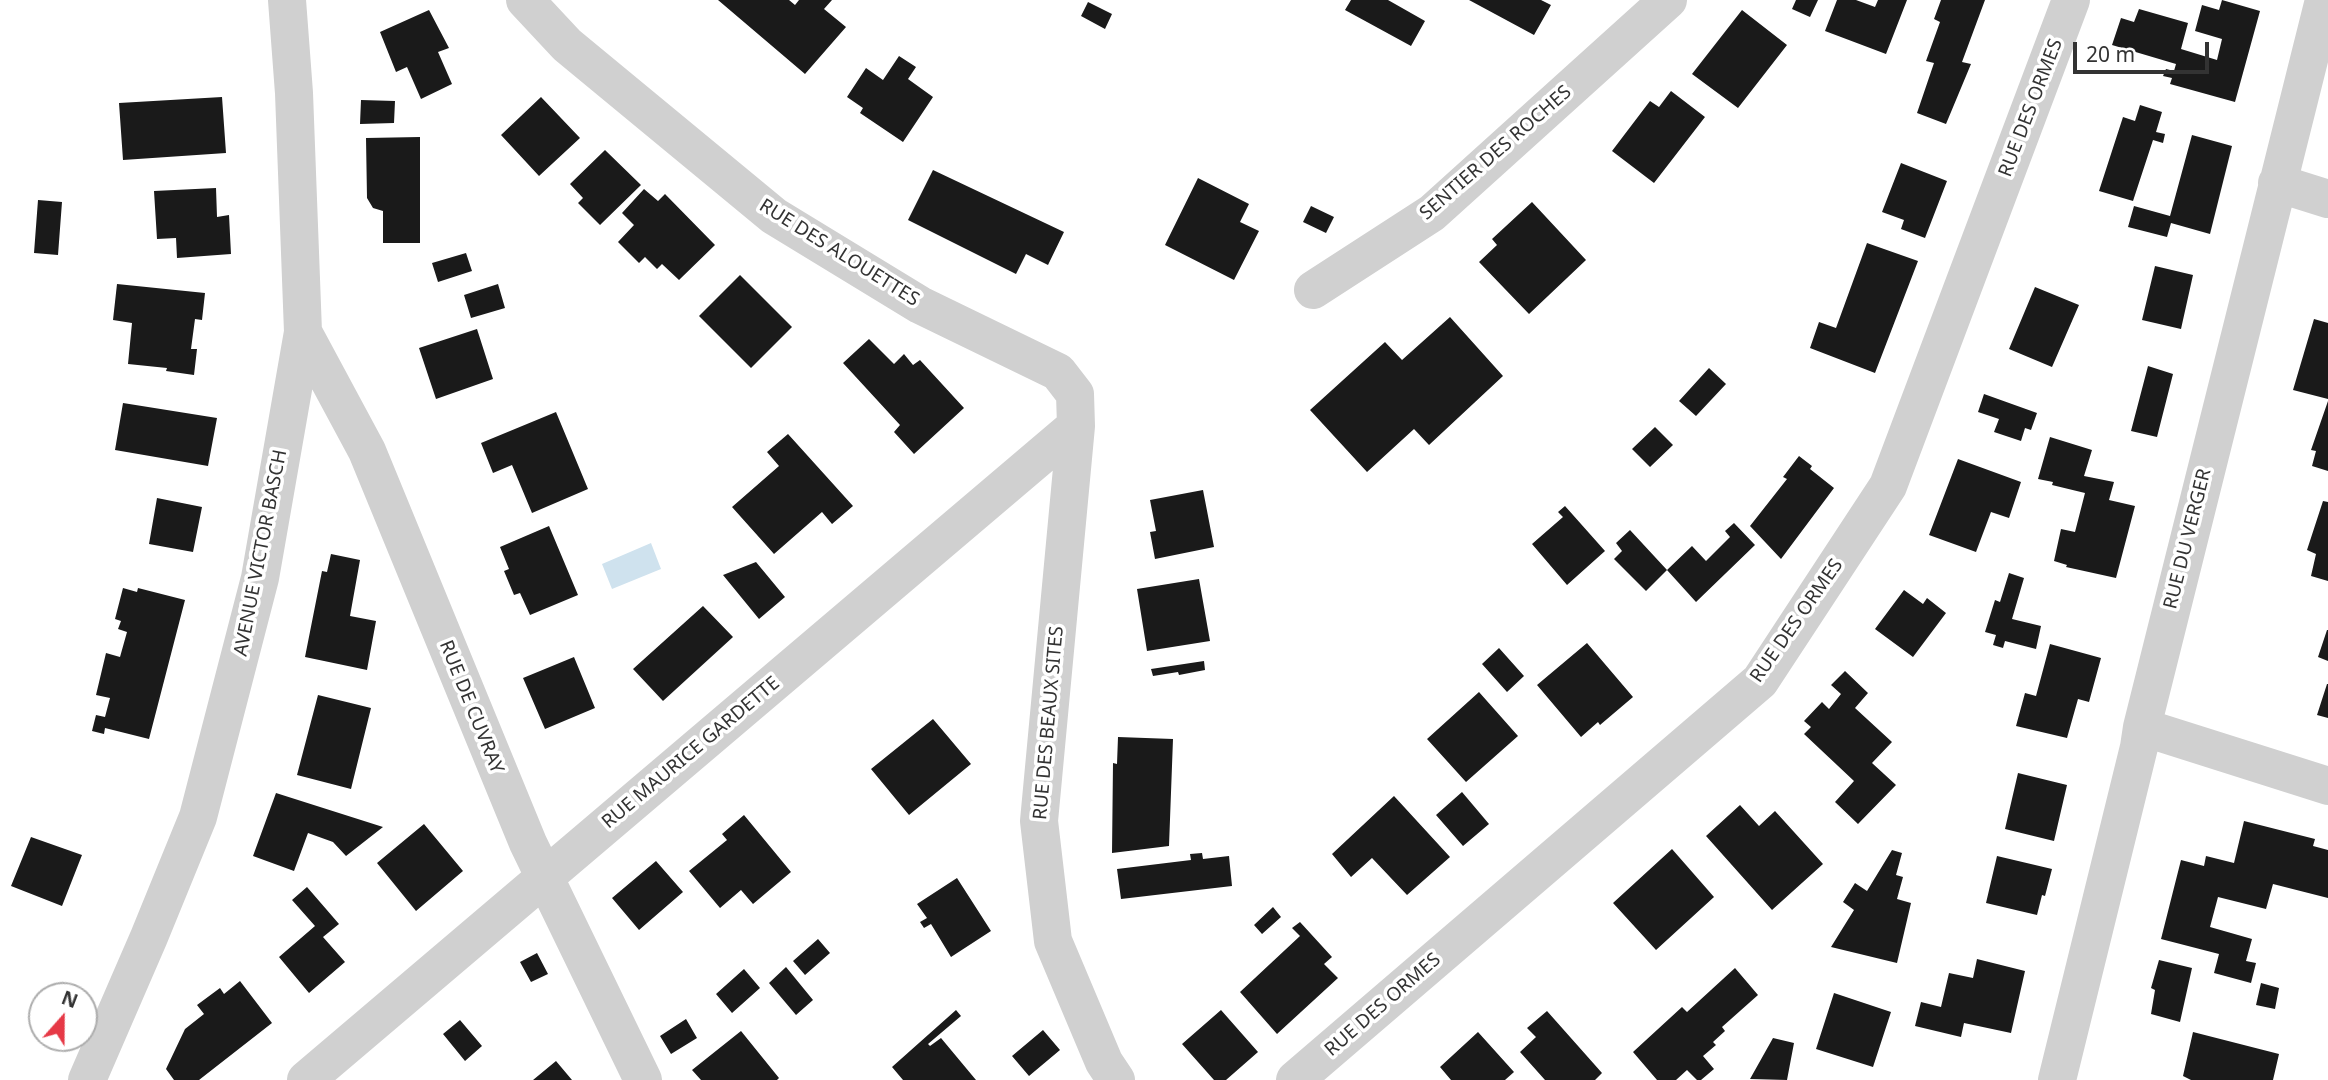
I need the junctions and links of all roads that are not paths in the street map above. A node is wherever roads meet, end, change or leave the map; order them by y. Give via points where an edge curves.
1 (287, 0) edge
2 (525, 0) edge
3 (1668, 0) edge
4 (2071, 0) edge
5 (2324, 0) edge
6 (2277, 183) junction
7 (2328, 199) edge
8 (1312, 290) dead end
9 (303, 332) junction
10 (1075, 410) junction
11 (2142, 727) junction
12 (2328, 786) edge
13 (544, 879) junction
14 (87, 1080) edge
15 (306, 1080) edge
16 (643, 1080) edge
17 (1116, 1080) edge
18 (1295, 1080) edge
19 (2057, 1080) edge

1 - 9 street, AVENUE VICTOR BASCH
2 - 10 street, RUE DES ALOUETTES via 567,45 775,216 920,305 1058,372
3 - 8 street, SENTIER DES ROCHES via 1432,213
4 - 18 street, RUE DES ORMES via 1888,486 1760,681
5 - 6 street, RUE DU VERGER
6 - 7 street
6 - 11 street, RUE DU VERGER
9 - 13 street, RUE DE CUVRAY via 366,452
9 - 14 street, AVENUE VICTOR BASCH via 260,578 198,817
10 - 13 street, RUE MAURICE GARDETTE
10 - 17 street, RUE DES BEAUX SITES via 1040,821 1053,941
11 - 12 street
11 - 19 street, RUE DU VERGER
13 - 15 street, RUE MAURICE GARDETTE
13 - 16 street, RUE DE CUVRAY

